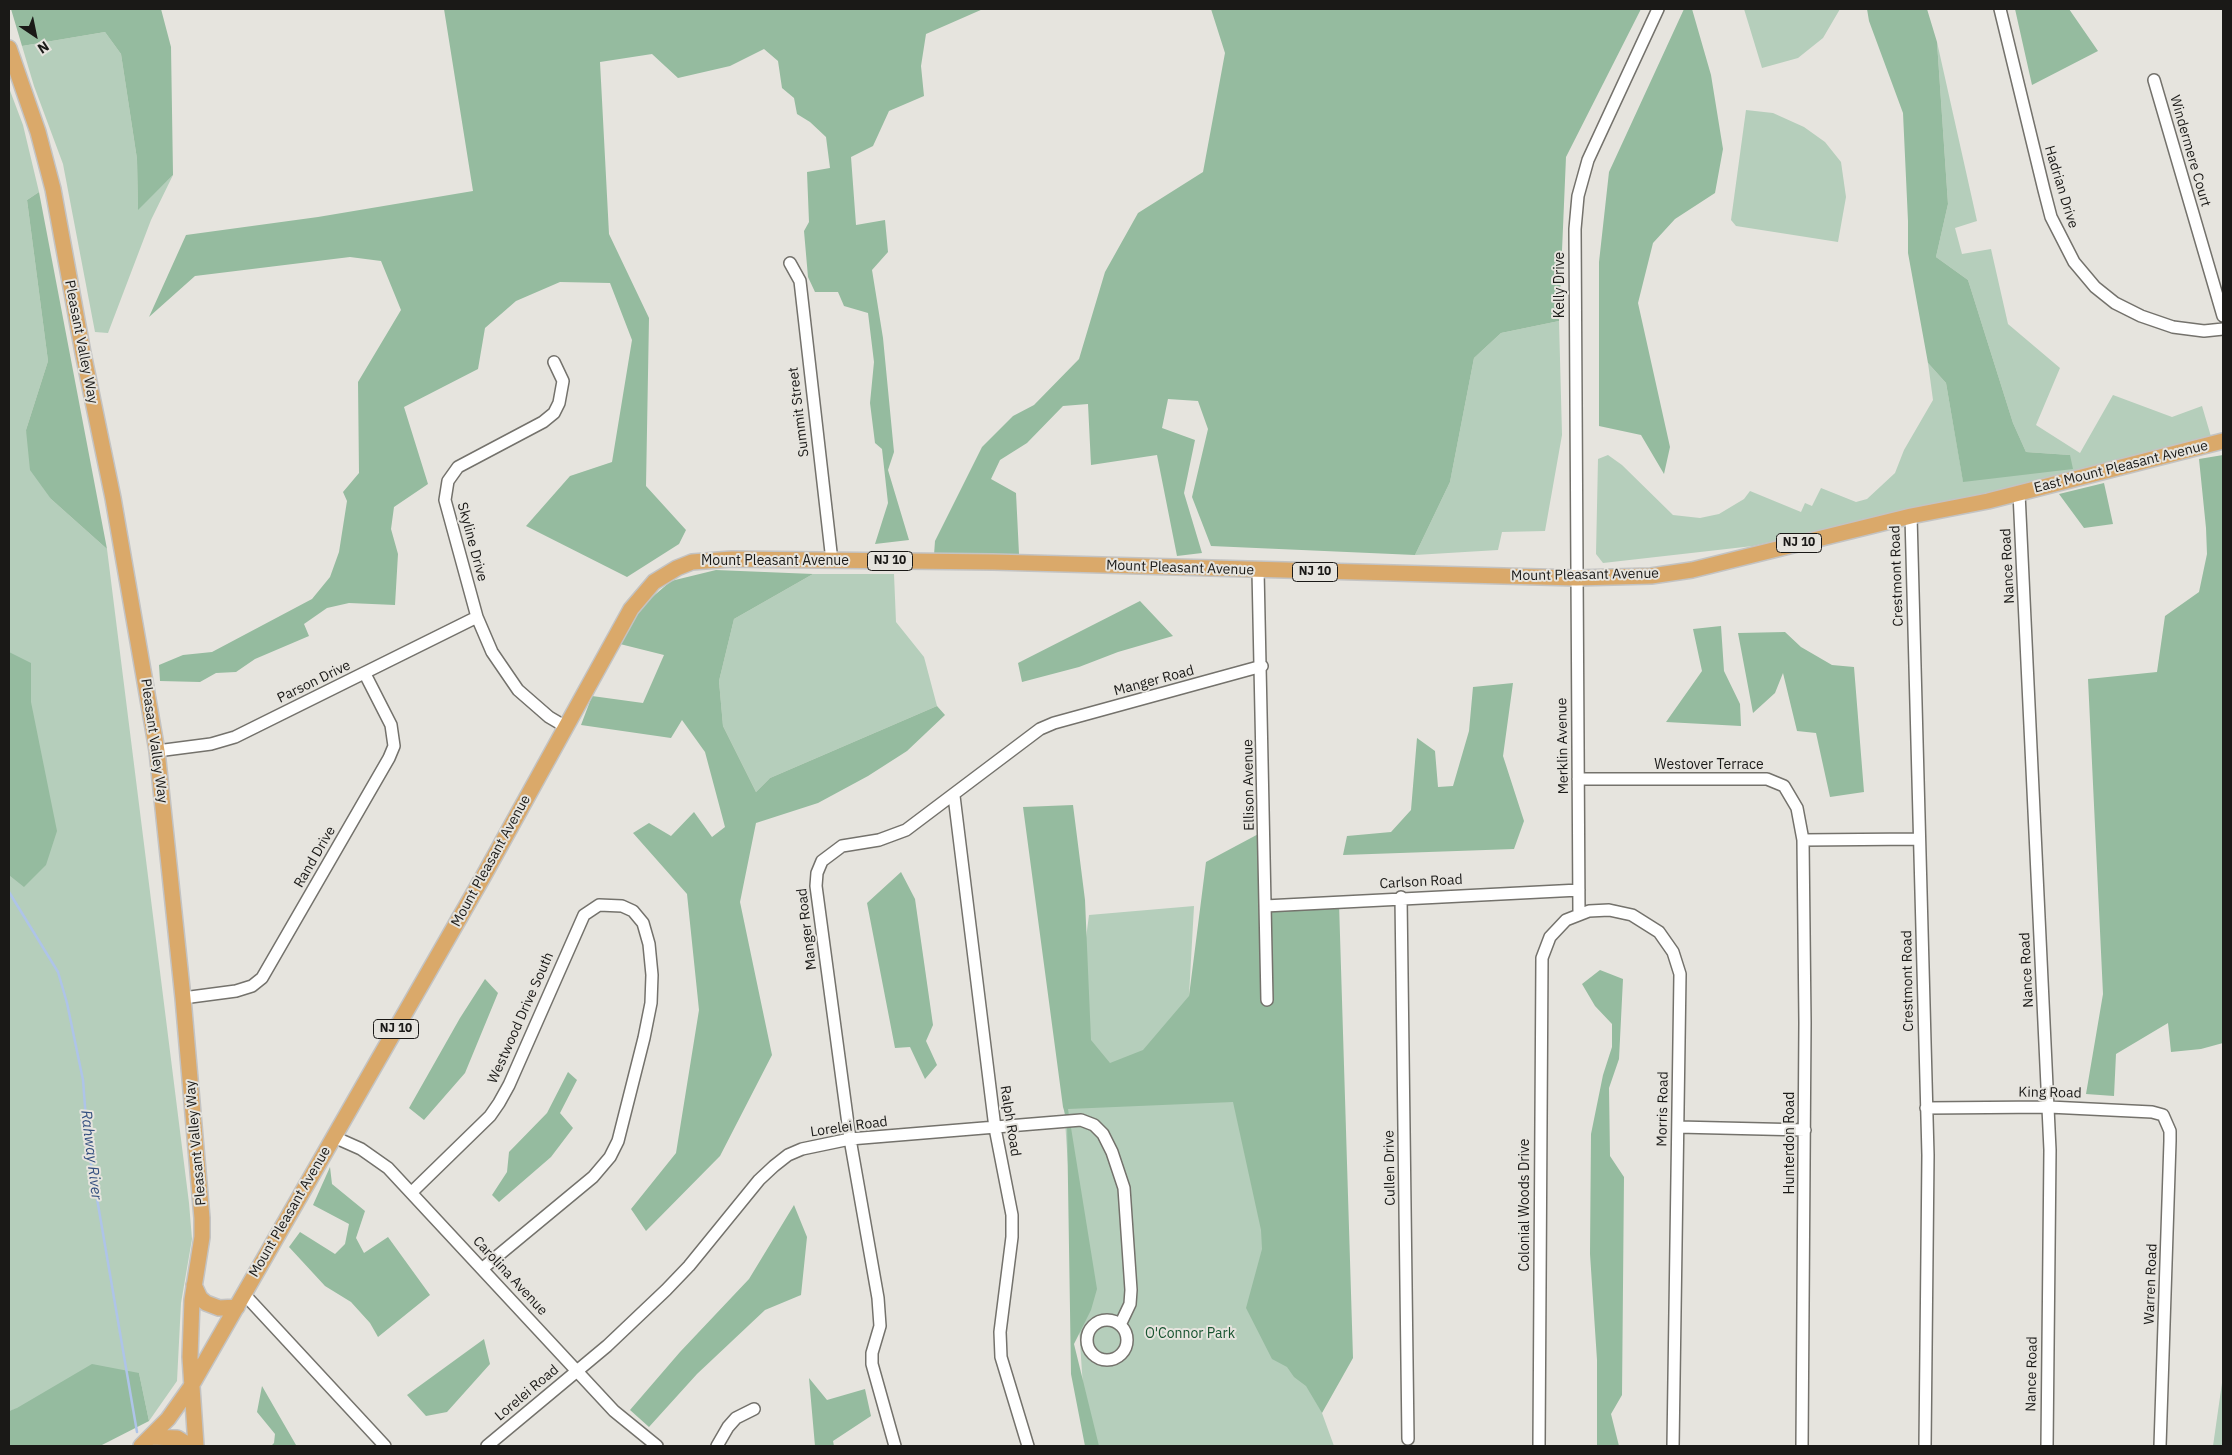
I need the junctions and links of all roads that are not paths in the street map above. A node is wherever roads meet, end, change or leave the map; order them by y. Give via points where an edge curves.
1 (1658, 9) edge
2 (2000, 9) edge
3 (9, 48) edge
4 (2154, 80) dead end
5 (790, 263) dead end
6 (2223, 316) edge
7 (2223, 330) edge
8 (554, 362) dead end
9 (2223, 442) edge
10 (2019, 493) junction
11 (1911, 516) junction
12 (832, 561) junction
13 (1258, 570) junction
14 (1576, 578) junction
15 (477, 617) junction
16 (1262, 666) junction
17 (365, 674) junction
18 (566, 727) junction
19 (157, 751) junction
20 (1578, 779) junction
21 (954, 796) junction
22 (1919, 839) junction
23 (1803, 840) junction
24 (1579, 890) junction
25 (1401, 897) junction
26 (1265, 906) junction
27 (1579, 913) junction
28 (1541, 964) joint
29 (183, 998) junction
30 (1267, 1000) dead end
31 (2048, 1107) junction
32 (1926, 1108) junction
33 (2168, 1124) joint
34 (1678, 1127) junction
35 (994, 1128) junction
36 (1805, 1130) junction
37 (334, 1137) junction
38 (850, 1139) junction
39 (412, 1192) junction
40 (483, 1268) junction
41 (194, 1285) junction
42 (240, 1301) junction
43 (1120, 1325) dead end
44 (577, 1371) junction
45 (190, 1388) junction
46 (754, 1409) dead end
47 (1408, 1438) dead end
48 (146, 1442) edge
49 (190, 1446) edge
50 (196, 1446) edge
51 (385, 1446) edge
52 (487, 1446) edge
53 (657, 1446) edge
54 (717, 1446) edge
55 (895, 1446) edge
56 (1028, 1446) edge
57 (1539, 1446) edge
58 (1673, 1446) edge
59 (1802, 1446) edge
60 (1925, 1446) edge
61 (2047, 1446) edge
62 (2160, 1446) edge

1 - 14 street, Kelly Drive via 1588,160 1578,196 1575,229
2 - 7 street, Hadrian Drive via 2046,199 2074,262 2095,287 2141,316 2172,327
3 - 19 main road, Pleasant Valley Way via 38,132 53,189 113,498
4 - 6 street, Windermere Court
5 - 12 street, Summit Street via 800,281
8 - 15 street, Skyline Drive via 563,381 554,413 458,467 448,481 445,500
9 - 10 main road, East Mount Pleasant Avenue / NJ 10
10 - 11 main road, Mount Pleasant Avenue / NJ 10
10 - 31 street, Nance Road
11 - 14 main road, Mount Pleasant Avenue / NJ 10 via 1692,570 1651,576
11 - 22 street, Crestmont Road
12 - 13 main road, Mount Pleasant Avenue / NJ 10
12 - 18 main road, Mount Pleasant Avenue / NJ 10 via 708,560 692,562 664,575 631,608
13 - 14 main road, Mount Pleasant Avenue / NJ 10
13 - 16 street, Ellison Avenue
14 - 20 street, Merklin Avenue
15 - 17 street, Parson Drive
15 - 18 street, Skyline Drive via 508,678 532,703
16 - 21 street, Manger Road via 1054,723 1040,729
16 - 26 street, Ellison Avenue
17 - 19 street, Parson Drive via 235,738
17 - 29 street, Rand Drive via 390,725 394,746 389,758 262,978 252,986 236,991
18 - 37 main road, Mount Pleasant Avenue / NJ 10
19 - 29 main road, Pleasant Valley Way
20 - 23 street, Westover Terrace via 1768,779 1784,786 1790,795 1797,808
20 - 24 street, Merklin Avenue
21 - 35 street, Ralph Road
21 - 38 street, Manger Road via 893,837 842,846 822,861 817,873 816,886
22 - 23 street
22 - 32 street, Crestmont Road
23 - 36 street, Hunterdon Road
24 - 25 street, Carlson Road
24 - 27 street, Merklin Avenue
25 - 26 street, Carlson Road
25 - 47 street, Cullen Drive
26 - 30 street, Ellison Avenue
27 - 28 street, Morris Road via 1553,932 1544,947
27 - 34 street, Morris Road via 1609,910 1632,915 1659,932 1673,952 1681,982
28 - 57 street, Colonial Woods Drive
29 - 41 main road, Pleasant Valley Way via 202,1218
31 - 32 street, King Road
31 - 33 street, King Road via 2152,1112 2163,1115
31 - 61 street, Nance Road
32 - 60 street, Crestmont Road
33 - 62 street, Warren Road
34 - 36 street
34 - 58 street, Morris Road
35 - 38 street, Lorelei Road
35 - 43 street, Lorelei Road via 1081,1120 1094,1125 1103,1134 1124,1188 1131,1290 1130,1304
35 - 56 street, Ralph Road via 1012,1215 1000,1332 1001,1357
36 - 59 street, Hunterdon Road
37 - 39 street, Carolina Avenue via 374,1158
37 - 42 main road, Mount Pleasant Avenue / NJ 10
38 - 44 street, Lorelei Road via 802,1149 774,1166 672,1284
38 - 55 street, Manger Road via 878,1298 880,1326 872,1364
39 - 40 street, Carolina Avenue
39 - 40 street, Westwood Drive South via 490,1116 499,1103 587,911 599,905 627,908 643,923 649,944 651,1003 618,1141 610,1157 593,1177
40 - 44 street, Carolina Avenue
41 - 42 main road via 200,1298 219,1308
41 - 45 main road, Pleasant Valley Way
42 - 45 main road, Mount Pleasant Avenue / NJ 10
42 - 51 street
44 - 52 street, Lorelei Road
44 - 53 street, Carolina Avenue via 614,1411
45 - 48 main road, Mount Pleasant Avenue / NJ 10
45 - 50 main road, Pleasant Valley Way
46 - 54 street via 736,1418
48 - 49 main road via 178,1438

